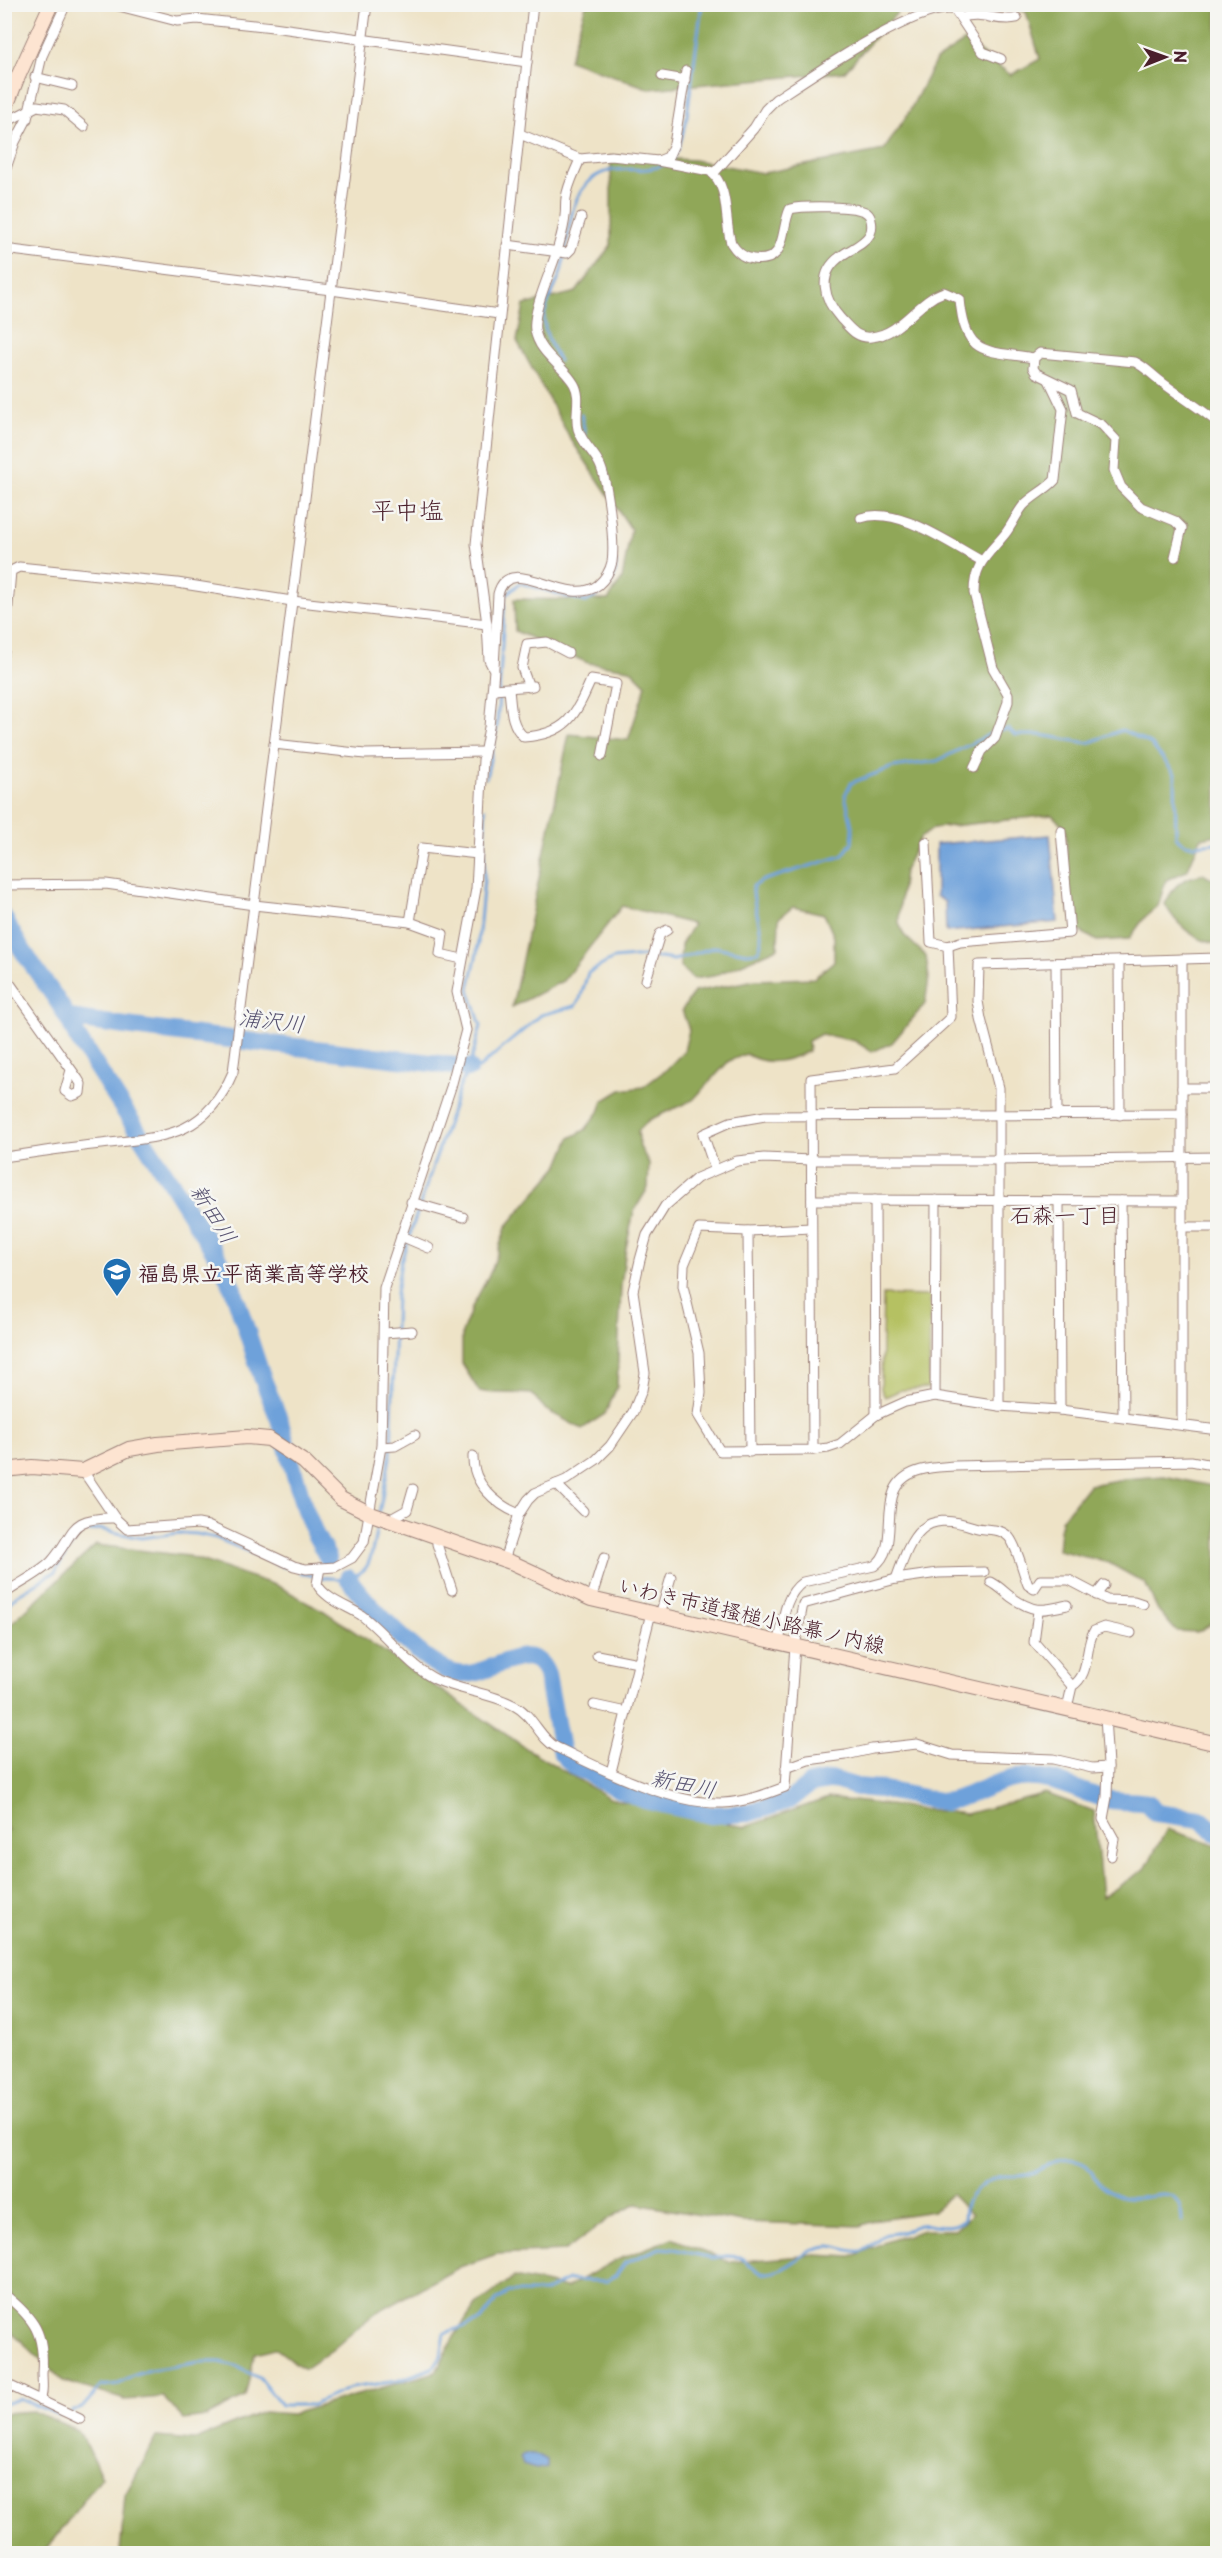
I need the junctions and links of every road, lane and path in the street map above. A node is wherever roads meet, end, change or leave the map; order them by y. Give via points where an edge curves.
1 (51, 4) edge
2 (66, 4) edge
3 (111, 4) edge
4 (367, 4) edge
5 (533, 4) edge
6 (975, 9) edge
7 (961, 18) junction
8 (1017, 18) dead end
9 (363, 41) junction
10 (1001, 59) dead end
11 (527, 62) junction
12 (662, 76) dead end
13 (35, 77) junction
14 (72, 86) dead end
15 (31, 108) junction
16 (4, 112) edge
17 (4, 123) edge
18 (84, 127) dead end
19 (519, 134) junction
20 (580, 159) junction
21 (658, 161) junction
22 (4, 174) edge
23 (713, 174) junction
24 (581, 218) dead end
25 (507, 245) junction
26 (4, 249) edge
27 (556, 252) junction
28 (331, 290) junction
29 (499, 314) junction
30 (1034, 358) junction
31 (1049, 380) junction
32 (1218, 423) edge
33 (861, 519) dead end
34 (1175, 557) dead end
35 (982, 561) junction
36 (4, 562) edge
37 (13, 570) junction
38 (292, 601) junction
39 (7, 616) edge
40 (487, 624) junction
41 (4, 652) edge
42 (568, 653) dead end
43 (494, 670) junction
44 (492, 689) junction
45 (509, 689) junction
46 (274, 744) junction
47 (484, 752) junction
48 (602, 756) dead end
49 (974, 768) dead end
50 (1061, 831) dead end
51 (926, 842) dead end
52 (478, 854) junction
53 (4, 885) edge
54 (254, 905) junction
55 (410, 922) junction
56 (667, 930) dead end
57 (948, 946) junction
58 (1218, 958) edge
59 (1182, 959) junction
60 (462, 960) junction
61 (1119, 962) junction
62 (1056, 963) junction
63 (4, 975) edge
64 (646, 980) dead end
65 (71, 1070) dead end
66 (1182, 1088) junction
67 (1218, 1088) edge
68 (1182, 1114) junction
69 (1058, 1115) junction
70 (1120, 1115) junction
71 (811, 1116) junction
72 (998, 1116) junction
73 (4, 1157) edge
74 (1182, 1157) junction
75 (1218, 1157) edge
76 (812, 1160) junction
77 (998, 1160) junction
78 (715, 1169) junction
79 (812, 1200) junction
80 (875, 1200) junction
81 (936, 1200) junction
82 (998, 1201) junction
83 (1059, 1201) junction
84 (1121, 1201) junction
85 (1182, 1201) junction
86 (411, 1202) junction
87 (463, 1217) dead end
88 (1182, 1227) junction
89 (1218, 1227) edge
90 (810, 1228) junction
91 (748, 1231) junction
92 (401, 1236) junction
93 (429, 1248) dead end
94 (412, 1331) dead end
95 (384, 1333) junction
96 (935, 1396) junction
97 (999, 1406) junction
98 (1060, 1410) junction
99 (876, 1414) junction
100 (1123, 1417) junction
101 (1182, 1424) junction
102 (1218, 1430) edge
103 (415, 1436) dead end
104 (381, 1448) junction
105 (813, 1450) junction
106 (750, 1452) junction
107 (473, 1456) dead end
108 (1218, 1466) edge
109 (4, 1470) edge
110 (83, 1471) junction
111 (556, 1484) junction
112 (413, 1489) dead end
113 (583, 1511) dead end
114 (519, 1514) junction
115 (379, 1517) junction
116 (115, 1518) junction
117 (437, 1537) junction
118 (604, 1558) dead end
119 (504, 1560) junction
120 (984, 1572) dead end
121 (320, 1574) junction
122 (671, 1577) dead end
123 (896, 1579) junction
124 (991, 1582) dead end
125 (1104, 1585) dead end
126 (452, 1590) dead end
127 (4, 1594) edge
128 (1096, 1595) junction
129 (591, 1599) junction
130 (1143, 1604) dead end
131 (1067, 1605) dead end
132 (1038, 1611) junction
133 (655, 1614) junction
134 (1131, 1633) dead end
135 (779, 1642) junction
136 (795, 1646) junction
137 (597, 1655) dead end
138 (638, 1663) junction
139 (1072, 1686) junction
140 (594, 1705) dead end
141 (1067, 1708) junction
142 (626, 1712) junction
143 (1105, 1717) junction
144 (1218, 1744) edge
145 (1108, 1767) junction
146 (786, 1768) junction
147 (611, 1772) junction
148 (1111, 1856) dead end
149 (4, 2294) edge
150 (4, 2384) edge
151 (40, 2401) junction
152 (80, 2419) dead end

1 - 16 street
2 - 13 street
3 - 9 street via 177,21 197,19 273,27
4 - 9 street
5 - 11 street
6 - 7 street
6 - 8 street via 1003,21
7 - 10 street via 983,52
7 - 23 street via 948,8 912,19 832,62 771,103
9 - 11 street
9 - 28 street
11 - 19 street
12 - 21 street via 686,76 674,144 668,157
13 - 14 street
13 - 15 street
15 - 17 street
15 - 18 street via 64,110
15 - 22 street
19 - 20 street
19 - 25 street
20 - 21 street via 611,156
20 - 27 street via 566,198
21 - 23 street
23 - 30 street via 722,188 731,243 745,257 762,260 776,254 790,209 852,209 870,216 870,234 839,257 825,284 827,303 860,336 872,338 889,331 944,292 960,299 966,335 974,345
24 - 27 street via 568,252
25 - 27 street
25 - 29 street
26 - 28 street
27 - 43 street via 536,311 535,331 546,353 576,388 578,431 605,478 612,558 603,579 582,592 517,576 500,585
28 - 29 street
28 - 38 street
29 - 40 street via 476,544
30 - 31 street via 1035,373
30 - 32 street via 1040,353 1136,363
31 - 34 street via 1071,390 1077,413 1102,425 1116,440 1114,470 1120,486 1141,507 1175,521 1182,528
31 - 35 street via 1063,409 1055,480 1023,506
33 - 35 street via 880,514 907,522
35 - 49 street via 974,593 993,668 1008,694 1008,702 995,738 982,751
36 - 37 street
37 - 38 street via 28,567 177,583
37 - 39 street
38 - 40 street
38 - 46 street
39 - 41 street
40 - 43 street via 489,660
42 - 45 street via 547,642 527,644 522,668 531,686
43 - 44 street
44 - 45 street
44 - 47 street
45 - 48 street via 512,716 525,737 562,728 591,680 616,684
46 - 47 street via 365,754
46 - 54 street
47 - 52 street
50 - 57 street via 1070,933
51 - 57 street via 931,942
52 - 55 street via 422,848
52 - 60 street via 476,889
53 - 54 street via 106,884
54 - 55 street
54 - 73 street via 237,1047 232,1072 215,1106 184,1129 158,1137
55 - 60 street via 443,934 440,954
56 - 64 street via 660,934
57 - 71 street via 951,1017 895,1068 811,1079
58 - 59 street
59 - 61 street
59 - 66 street
60 - 86 street via 457,992 466,1030
61 - 62 street
61 - 70 street
62 - 69 street
62 - 72 street via 980,965 978,1001 999,1088
63 - 65 street
66 - 67 street
66 - 68 street
68 - 70 street
68 - 74 street
69 - 70 street
69 - 72 street
71 - 72 street
71 - 76 street
71 - 78 street via 765,1116 730,1122 702,1134
72 - 77 street
74 - 75 street
74 - 77 street
74 - 85 street
76 - 77 street
76 - 78 street via 764,1158
76 - 79 street
77 - 82 street
78 - 111 street via 697,1178 665,1206 647,1235 633,1291 645,1382 633,1412 596,1460
79 - 80 street
79 - 90 street
80 - 81 street
80 - 99 street
81 - 82 street
81 - 96 street
82 - 83 street
82 - 97 street
83 - 84 street
83 - 98 street
84 - 85 street
84 - 100 street
85 - 88 street
86 - 87 street
86 - 92 street
88 - 89 street
88 - 101 street
90 - 91 street
90 - 105 street
91 - 106 street
91 - 106 street via 699,1229 684,1265 684,1286 699,1353 702,1393 698,1415 720,1451
92 - 93 street
92 - 95 street via 384,1288
94 - 95 street
95 - 104 street
96 - 97 street
96 - 99 street via 905,1402
97 - 98 street
98 - 100 street
99 - 105 street via 840,1444
100 - 101 street
101 - 102 street
103 - 104 street
104 - 115 street
105 - 106 street
107 - 114 street via 472,1469 488,1494
108 - 135 street via 1191,1461 935,1468 912,1473 892,1494 882,1561 803,1582 794,1588
109 - 110 street via 32,1467
110 - 115 street, いわき市道搔槌小路幕ノ内線 via 129,1449 247,1437 269,1439 304,1462 341,1499
110 - 116 street
111 - 113 street
111 - 114 street via 535,1493
112 - 115 street via 406,1510
114 - 119 street
115 - 117 street, いわき市道搔槌小路幕ノ内線
115 - 121 street via 352,1558
116 - 121 street via 127,1529 179,1524 208,1526
116 - 127 street via 97,1518 76,1525 50,1563
117 - 119 street, いわき市道搔槌小路幕ノ内線
117 - 126 street
118 - 129 street
119 - 129 street, いわき市道搔槌小路幕ノ内線
120 - 123 street
121 - 147 street via 323,1592 361,1616 429,1676 516,1707 556,1747
122 - 133 street
123 - 128 street via 917,1532 936,1522 960,1521 998,1530 1010,1538 1028,1584 1034,1589 1040,1580 1057,1578 1078,1583
123 - 136 street via 803,1604
124 - 132 street
125 - 128 street
128 - 130 street
129 - 133 street, いわき市道搔槌小路幕ノ内線
131 - 132 street
132 - 139 street via 1034,1642
133 - 135 street, いわき市道搔槌小路幕ノ内線
133 - 138 street
134 - 139 street via 1104,1627 1095,1631 1080,1681
135 - 136 street, いわき市道搔槌小路幕ノ内線
136 - 141 street, いわき市道搔槌小路幕ノ内線
136 - 146 street
137 - 138 street
138 - 142 street
139 - 141 street
140 - 142 street
141 - 143 street, いわき市道搔槌小路幕ノ内線
142 - 147 street
143 - 144 street, いわき市道搔槌小路幕ノ内線
143 - 145 street
145 - 146 street via 1092,1768 1053,1759 952,1755 916,1744 808,1760
145 - 148 street via 1104,1822 1114,1839
146 - 147 street via 785,1787 760,1797 723,1803 686,1798
149 - 151 street via 42,2338
150 - 151 street
151 - 152 street

